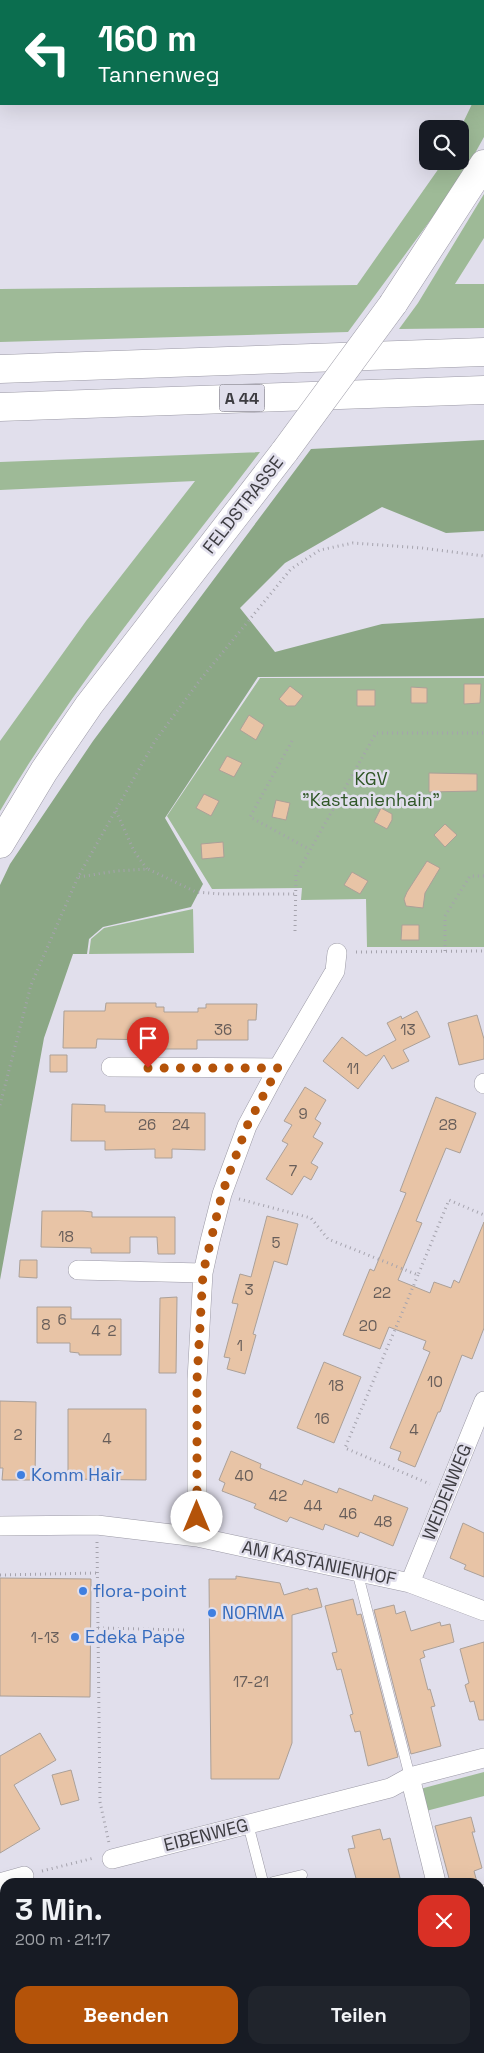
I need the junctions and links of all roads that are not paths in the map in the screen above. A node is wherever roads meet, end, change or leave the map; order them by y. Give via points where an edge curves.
1 (484, 164) edge
2 (484, 352) edge
3 (0, 369) edge
4 (484, 390) edge
5 (0, 407) edge
6 (0, 844) edge
7 (338, 953) road end
8 (111, 1067) dead end
9 (278, 1068) junction
10 (78, 1270) dead end
11 (203, 1273) junction
12 (484, 1402) edge
13 (0, 1526) edge
14 (197, 1537) junction
15 (357, 1571) junction
16 (410, 1583) junction
17 (484, 1611) edge
18 (484, 1758) edge
19 (410, 1777) junction
20 (248, 1824) junction
21 (112, 1859) road end
22 (302, 1875) dead end
23 (24, 1876) road end
24 (16, 1878) edge
25 (262, 1878) edge
26 (290, 1878) edge
27 (435, 1878) edge

1 - 6 main road, FELDSTRASSE, bridge via 392,304 285,451 89,705
2 - 3 main road, A 44
4 - 5 main road, A 44
7 - 9 street via 335,971
8 - 9 street
9 - 11 street via 247,1126 222,1194
10 - 11 street
11 - 14 street via 197,1380
12 - 16 street, WEIDENWEG
13 - 14 street, AM KASTANIENHOF via 97,1525
14 - 15 street, AM KASTANIENHOF
15 - 16 street, AM KASTANIENHOF
15 - 19 lane
16 - 17 street, AM KASTANIENHOF
18 - 19 street, EIBENWEG
19 - 20 street, EIBENWEG via 390,1788
19 - 27 street
20 - 21 street, EIBENWEG
20 - 25 lane
22 - 26 lane
23 - 24 street

